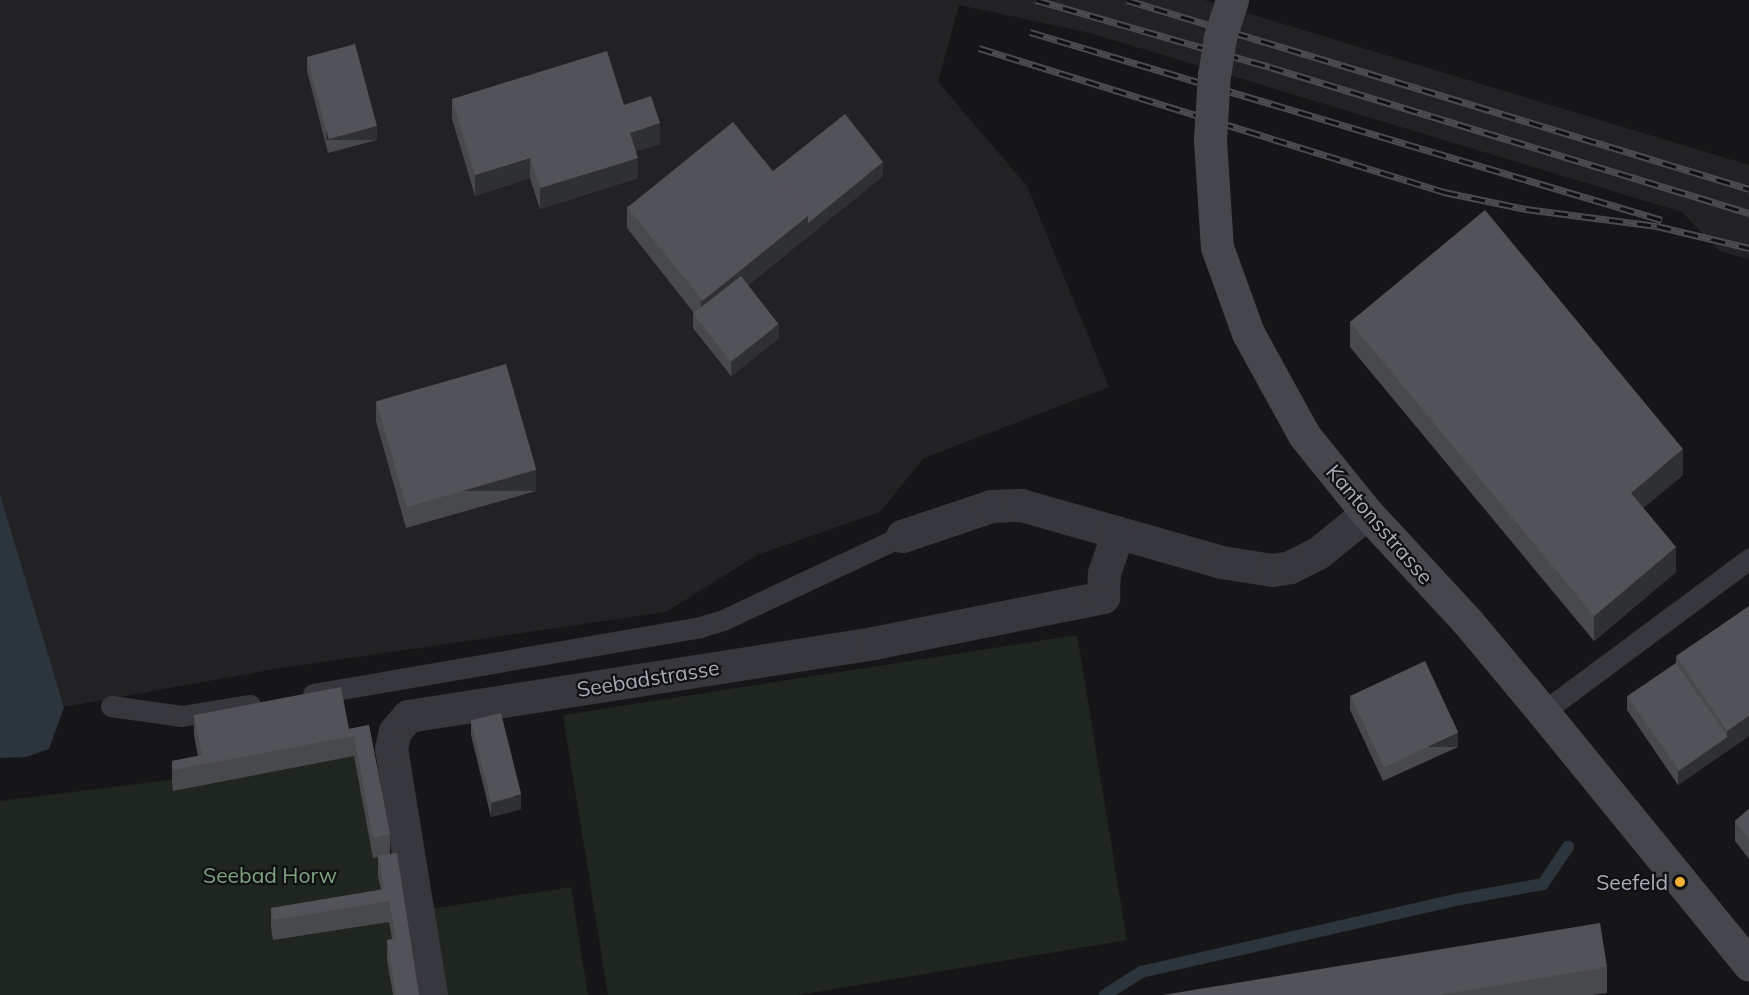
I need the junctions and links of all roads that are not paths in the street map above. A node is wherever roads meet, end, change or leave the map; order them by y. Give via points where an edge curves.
1 (1232, 0) edge
2 (1368, 513) junction
3 (1118, 532) junction
4 (902, 536) joint
5 (1749, 560) edge
6 (299, 696) edge
7 (275, 700) edge
8 (111, 706) dead end
9 (1543, 712) junction
10 (1749, 965) edge
11 (431, 995) edge

1 - 2 main road, Kantonsstrasse, bridge via 1214,74 1210,140 1217,247 1248,333 1304,435
2 - 3 street, Seebadstrasse via 1318,553 1297,564 1272,570 1221,562
2 - 9 main road, Kantonsstrasse via 1467,621
3 - 4 street, Seebadstrasse via 1048,511 1005,505 977,510
3 - 11 street, Seebadstrasse via 1104,573 1103,597 873,643 408,717 395,731 391,748
4 - 6 lane, Seebadstrasse via 723,620 700,627
5 - 9 lane
7 - 8 lane via 181,716
9 - 10 main road, Kantonsstrasse

